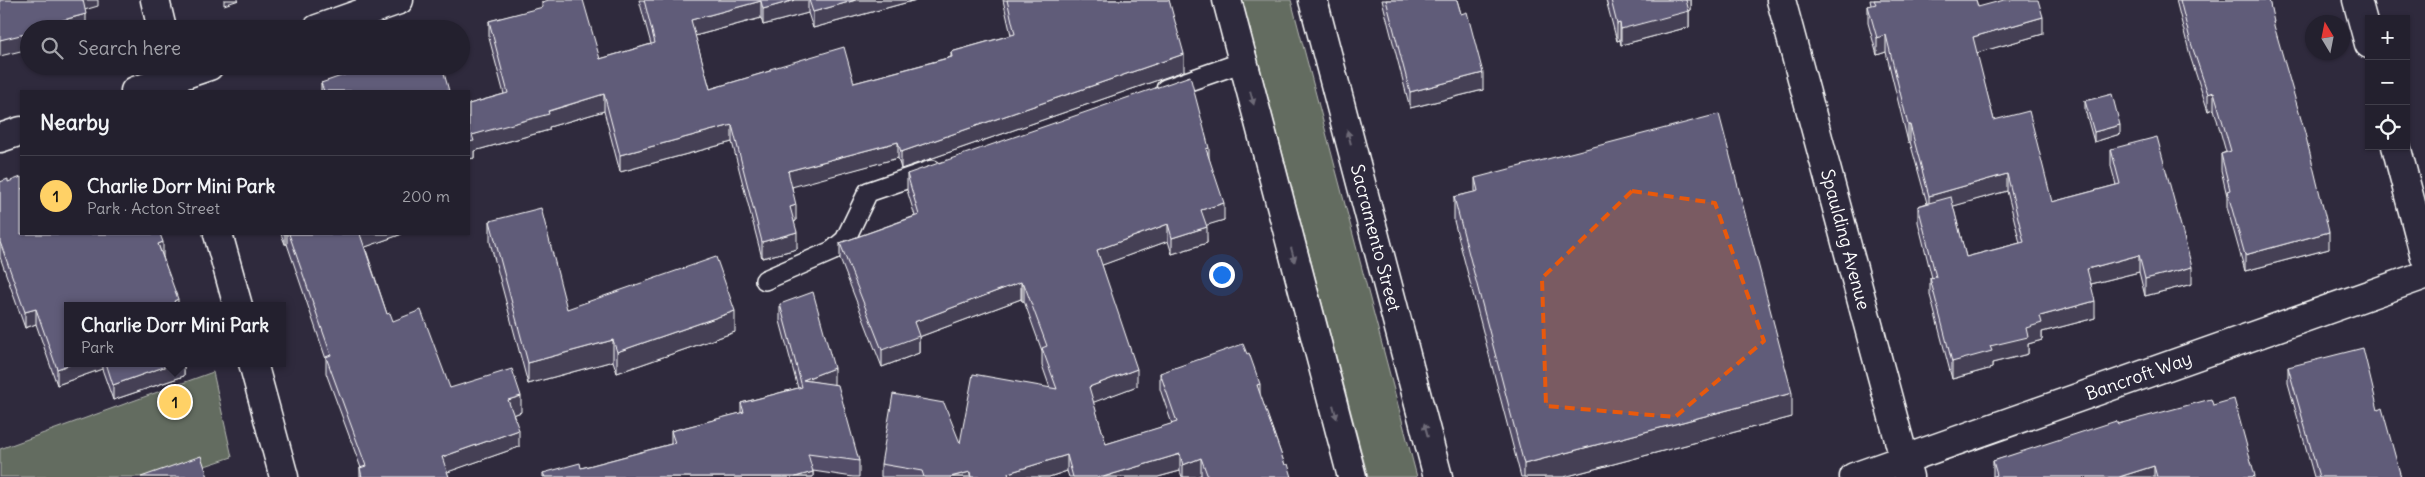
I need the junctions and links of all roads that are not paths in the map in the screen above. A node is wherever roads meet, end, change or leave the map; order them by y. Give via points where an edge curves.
1 (155, 0) edge
2 (400, 0) edge
3 (1227, 0) edge
4 (1313, 0) edge
5 (1781, 0) edge
6 (2357, 0) edge
7 (160, 20) edge
8 (343, 20) edge
9 (2365, 29) edge
10 (1243, 62) junction
11 (175, 78) edge
12 (138, 90) edge
13 (1149, 94) edge
14 (20, 131) edge
15 (0, 138) edge
16 (2397, 150) edge
17 (952, 163) edge
18 (218, 235) edge
19 (2425, 257) edge
20 (2425, 275) edge
21 (765, 280) dead end
22 (237, 302) edge
23 (254, 367) edge
24 (1907, 468) edge
25 (284, 477) edge
26 (1352, 477) edge
27 (1438, 477) edge
28 (1854, 477) edge

1 - 7 street
2 - 8 street
3 - 10 street
27 -> 4 street, Sacramento Street
5 - 24 street, Spaulding Avenue
6 - 9 street
10 - 13 lane
10 -> 26 street
11 - 12 street
14 - 15 street
16 - 19 street
17 - 21 lane via 868,192 845,240 832,251
18 - 22 street
20 - 24 street, Bancroft Way
23 - 25 street
24 - 28 street, Bancroft Way

